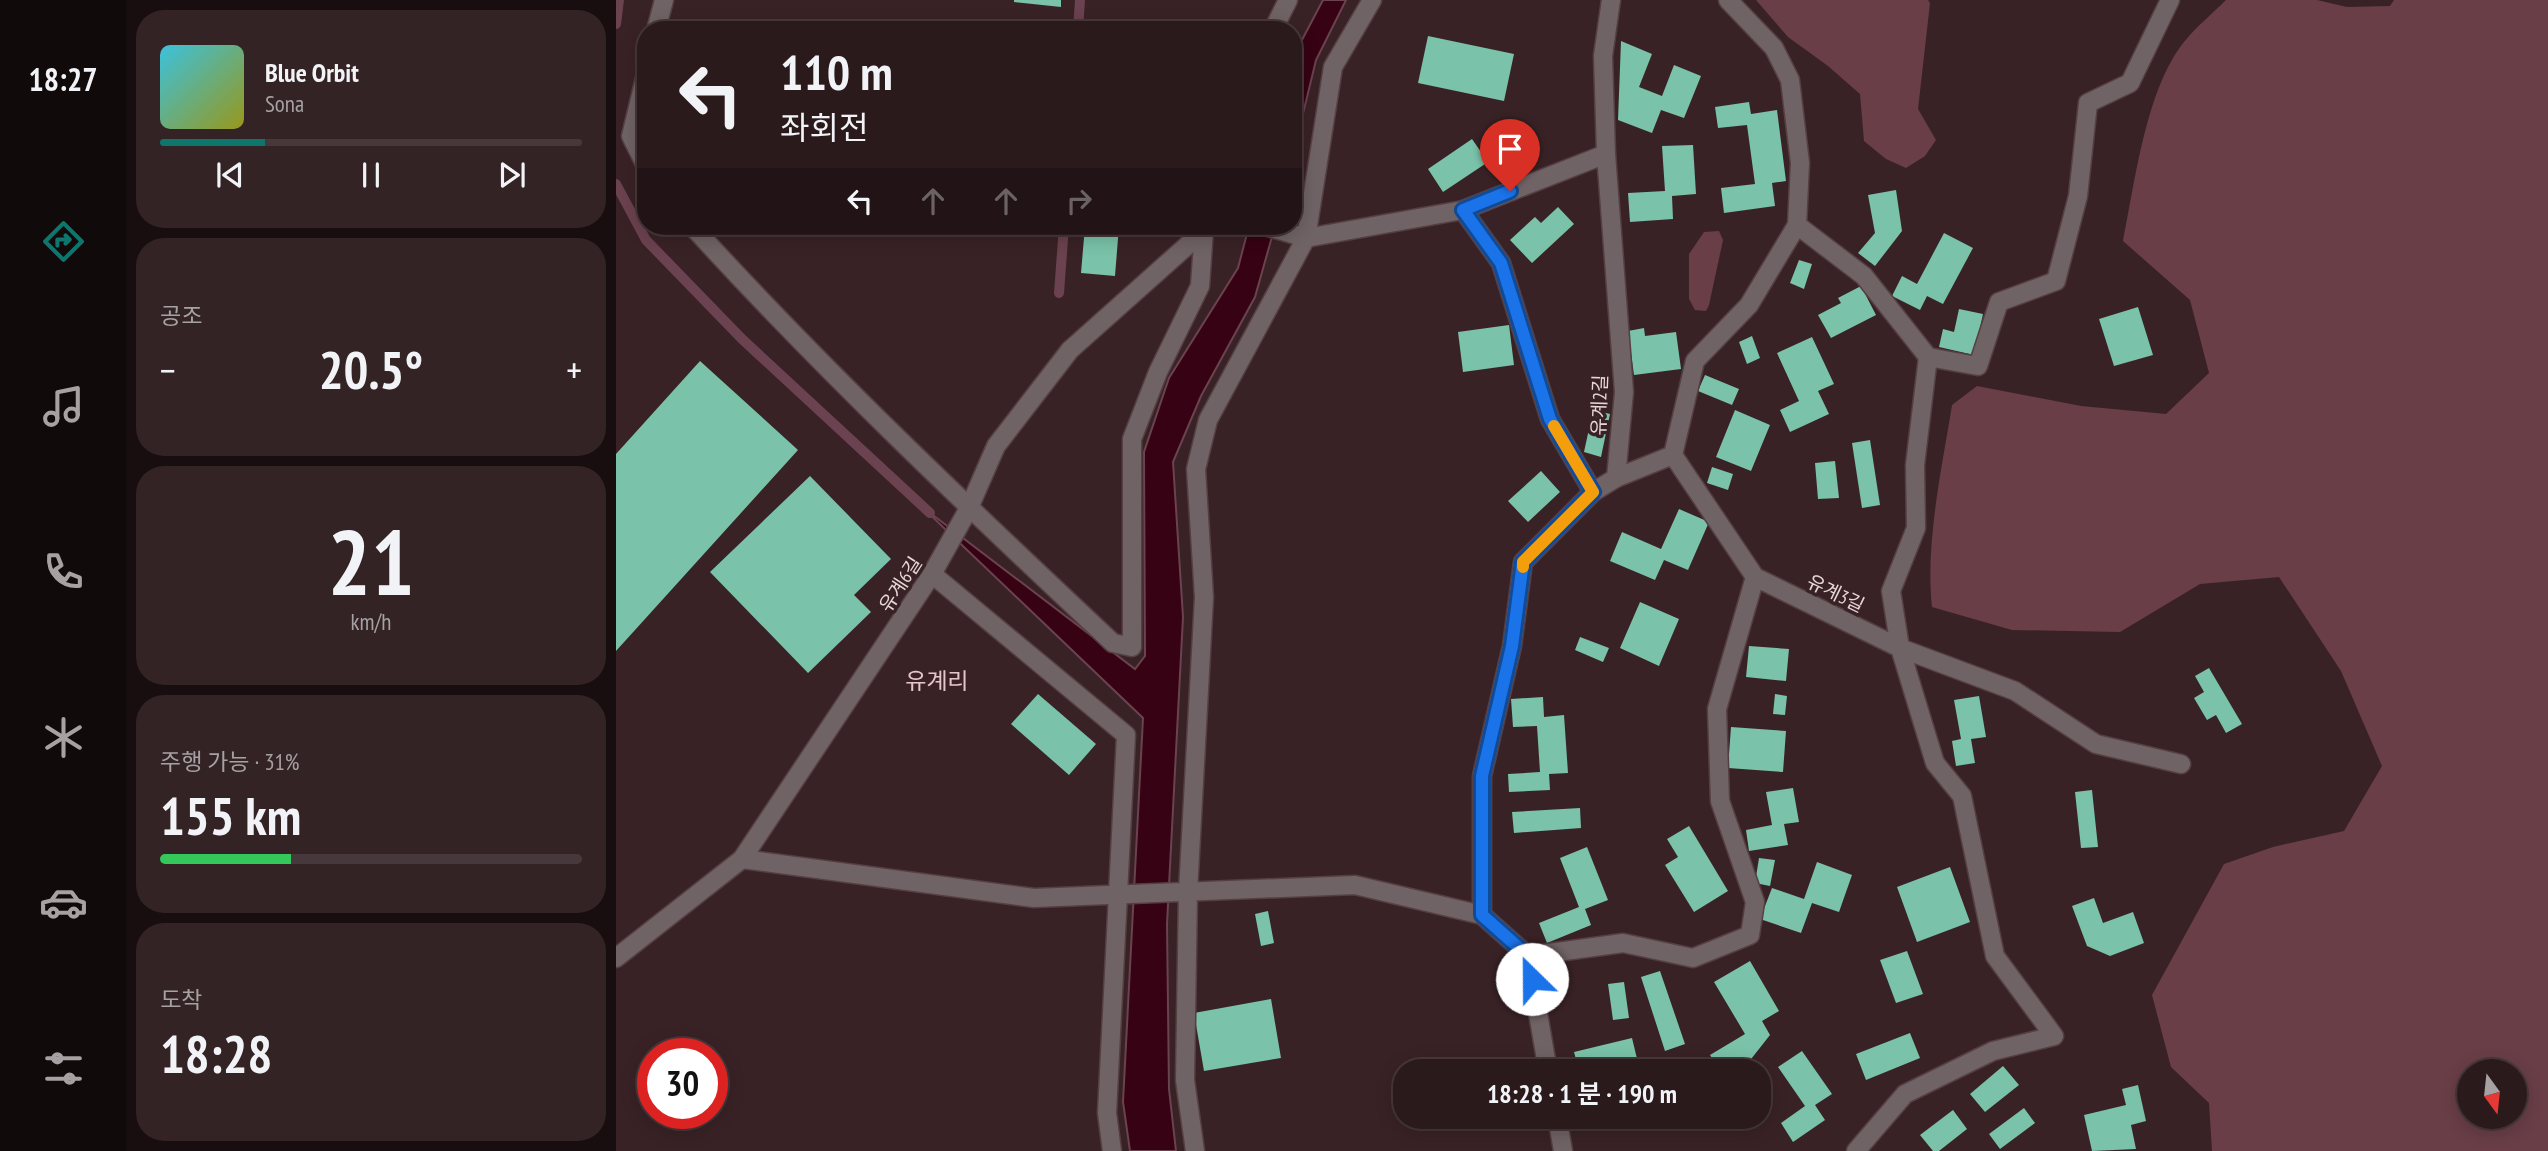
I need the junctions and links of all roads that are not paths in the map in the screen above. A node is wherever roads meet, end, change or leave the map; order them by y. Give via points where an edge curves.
1 (664, 0) edge
2 (1288, 0) edge
3 (1372, 0) edge
4 (1611, 0) edge
5 (1728, 0) edge
6 (2170, 0) edge
7 (658, 21) edge
8 (1278, 21) edge
9 (637, 111) edge
10 (637, 148) edge
11 (1606, 154) junction
12 (1463, 210) junction
13 (1797, 225) junction
14 (700, 235) edge
15 (1199, 235) edge
16 (1206, 235) edge
17 (1296, 235) edge
18 (1306, 238) junction
19 (1928, 357) junction
20 (1673, 455) junction
21 (1616, 478) junction
22 (1593, 492) junction
23 (969, 508) junction
24 (932, 574) junction
25 (1755, 577) junction
26 (1900, 648) junction
27 (2181, 764) dead end
28 (742, 859) junction
29 (1188, 892) junction
30 (1116, 895) junction
31 (1482, 915) junction
32 (619, 952) edge
33 (1528, 956) junction
34 (1546, 1059) edge
35 (1559, 1129) edge
36 (1112, 1151) edge
37 (1195, 1151) edge
38 (1563, 1151) edge
39 (1856, 1151) edge

1 - 7 street
2 - 8 street
3 - 18 street via 1333,68
4 - 11 street, 유계2길 via 1603,56
5 - 13 street via 1773,48 1790,80 1800,163
6 - 19 street via 2130,83 2088,103 2078,196 2056,281 1999,302 1978,366
9 - 10 street via 631,136
11 - 12 street
11 - 21 street, 유계2길 via 1624,392
12 - 18 street
12 - 22 street via 1501,263 1550,419
13 - 19 street via 1864,276
13 - 20 street via 1749,305 1695,361
14 - 23 street
15 - 23 street, 유계6길 via 1070,350 996,446
16 - 23 street via 1200,286 1132,439 1132,647 1113,643
17 - 18 street
18 - 29 street via 1208,420 1196,469 1204,597
19 - 26 street via 1915,465 1916,528 1891,592
20 - 21 street
20 - 25 street
21 - 22 street
22 - 31 street via 1523,562 1512,646 1482,776
23 - 24 street, 유계6길
24 - 28 street, 유계6길
24 - 30 street via 1126,736
25 - 26 street, 유계3길
25 - 33 street via 1717,709 1720,801 1755,902 1750,935 1693,958 1623,943
26 - 27 street, 유계3길 via 2015,691 2096,744
26 - 39 street via 1935,763 1962,796 1995,956 2054,1036 1993,1051 1905,1094
28 - 30 street via 1034,898
28 - 32 street, 유계6길
29 - 30 street
29 - 31 street via 1355,885
29 - 37 street via 1185,1080
30 - 36 street via 1107,1113
31 - 33 street
33 - 34 street
35 - 38 street

